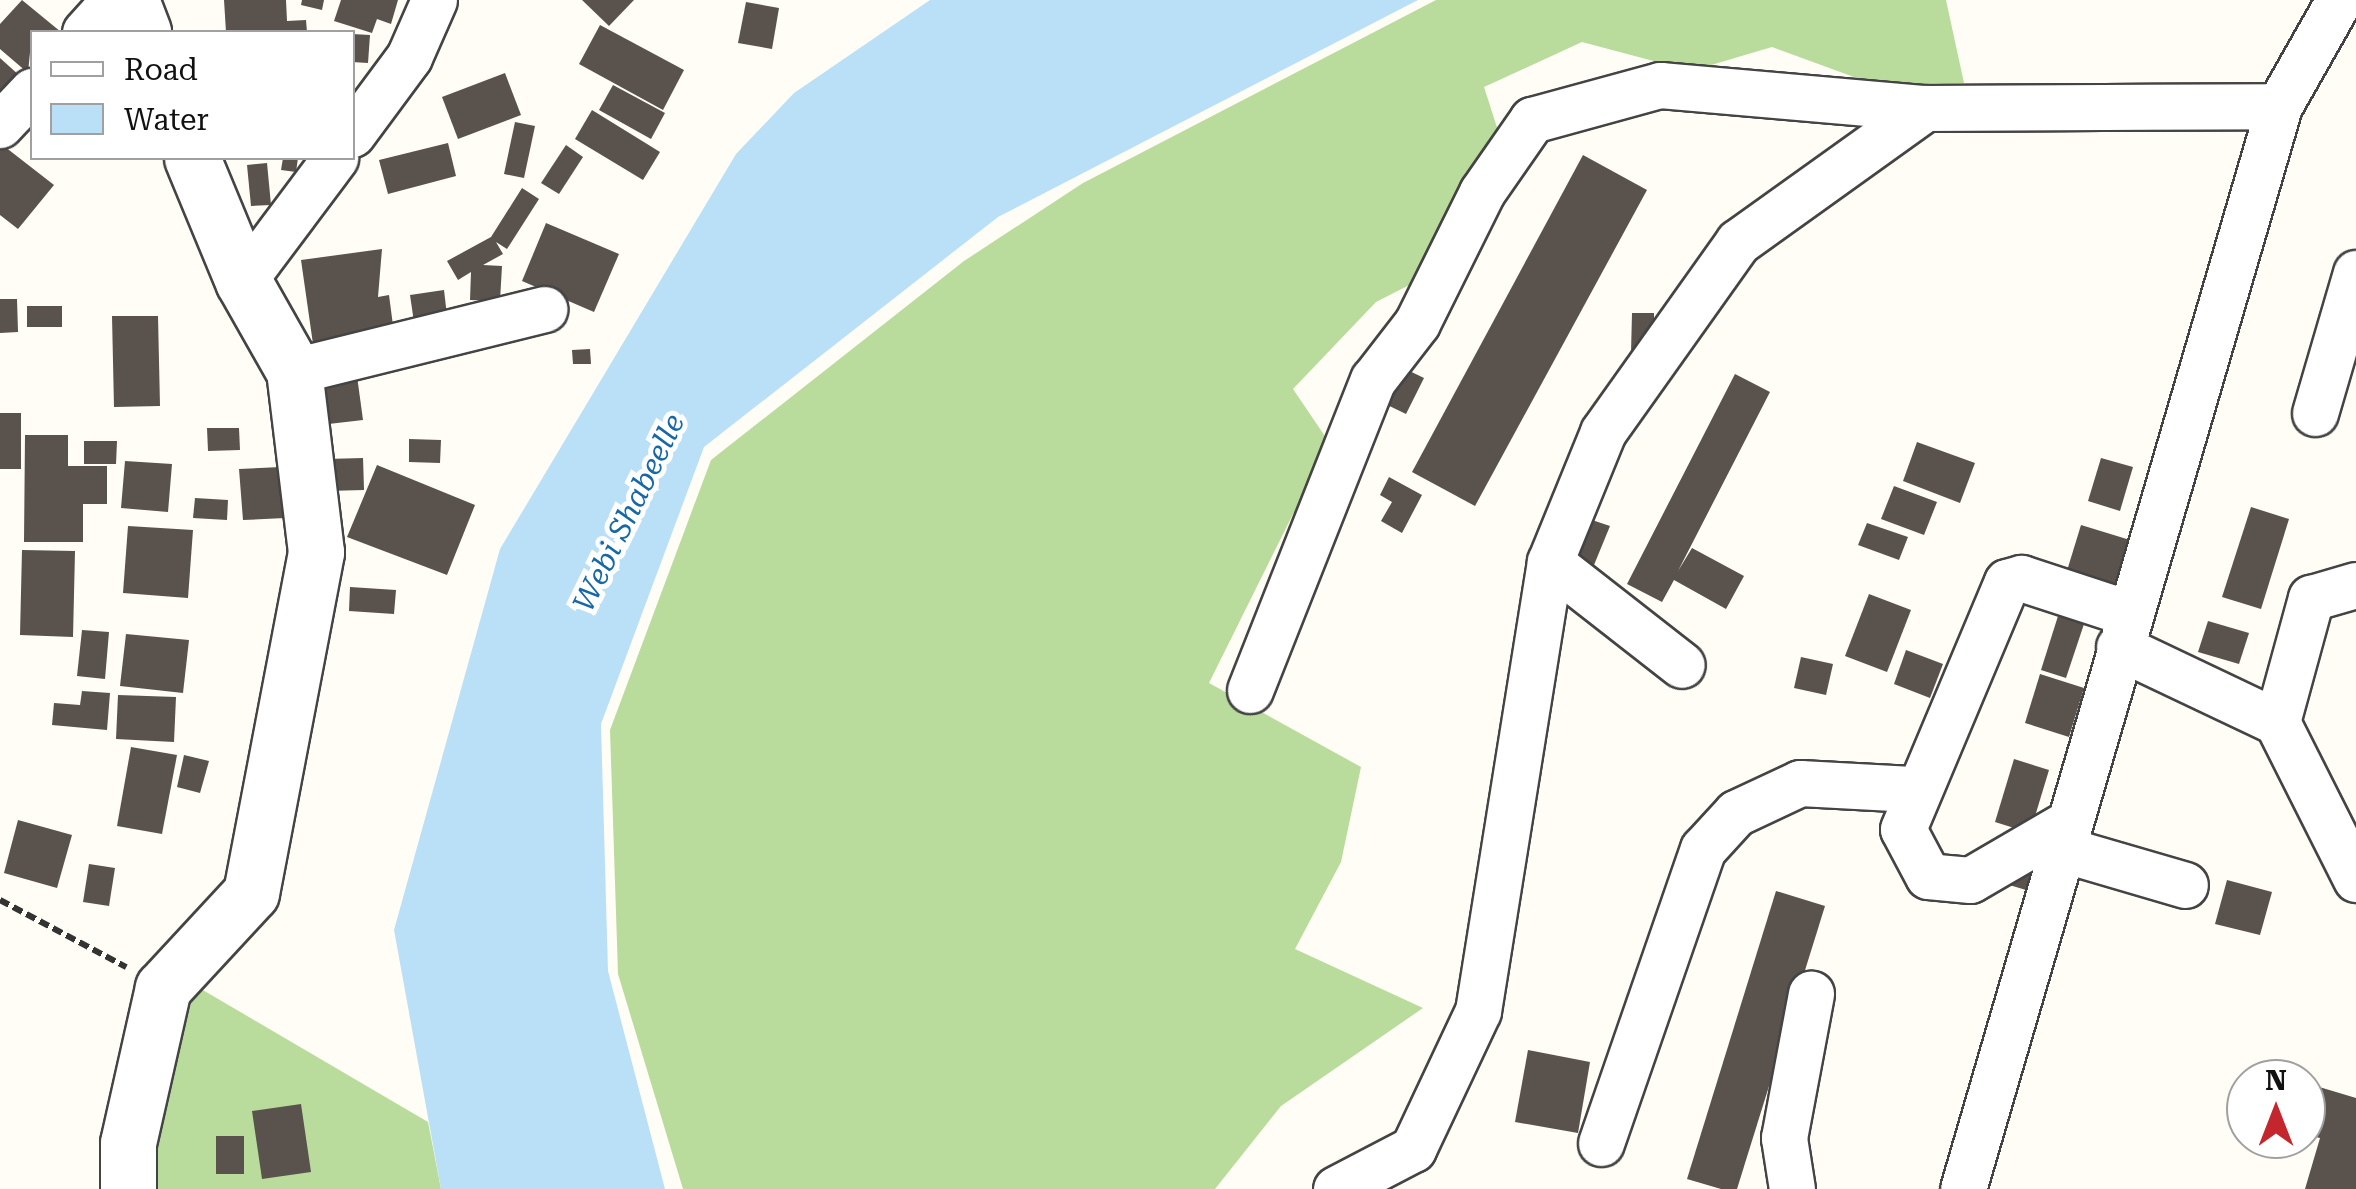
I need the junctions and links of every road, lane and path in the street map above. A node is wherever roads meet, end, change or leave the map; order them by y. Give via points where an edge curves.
1 (114, 0) edge
2 (131, 0) edge
3 (434, 0) edge
4 (2339, 0) edge
5 (87, 30) edge
6 (142, 30) edge
7 (30, 93) edge
8 (2278, 106) junction
9 (1925, 108) junction
10 (0, 125) edge
11 (355, 130) edge
12 (193, 160) edge
13 (334, 160) edge
14 (243, 282) junction
15 (2354, 302) edge
16 (544, 309) dead end
17 (294, 371) junction
18 (2315, 412) dead end
19 (1550, 562) junction
20 (2356, 585) edge
21 (2124, 630) junction
22 (1682, 665) dead end
23 (1250, 690) dead end
24 (2277, 722) junction
25 (1912, 789) junction
26 (2065, 836) junction
27 (2356, 879) edge
28 (2185, 885) dead end
29 (0, 900) edge
30 (163, 988) junction
31 (1811, 994) dead end
32 (1600, 1143) dead end
33 (128, 1189) edge
34 (1336, 1189) edge
35 (1792, 1189) edge
36 (1963, 1189) edge

1 - 5 street
2 - 6 street
3 - 11 street via 409,58
4 - 8 street
7 - 10 street
8 - 9 street
8 - 21 street
9 - 19 street via 1738,242 1603,432
9 - 23 street via 1660,86 1532,120 1482,192 1417,323 1373,380
12 - 14 street
13 - 14 street
14 - 17 street
15 - 18 street
16 - 17 street
17 - 30 street via 316,552 301,659 251,893
19 - 22 street
19 - 34 street via 1478,1012 1414,1149
20 - 24 street via 2311,598
21 - 24 street
21 - 25 street via 2021,578 2006,582
21 - 26 street
24 - 27 street
25 - 26 street via 1902,830 1928,876 1970,880
25 - 32 street via 1800,783 1736,813 1703,849
26 - 28 street
26 - 36 street
29 - 30 path
30 - 33 street via 128,1143
31 - 35 street via 1784,1138

